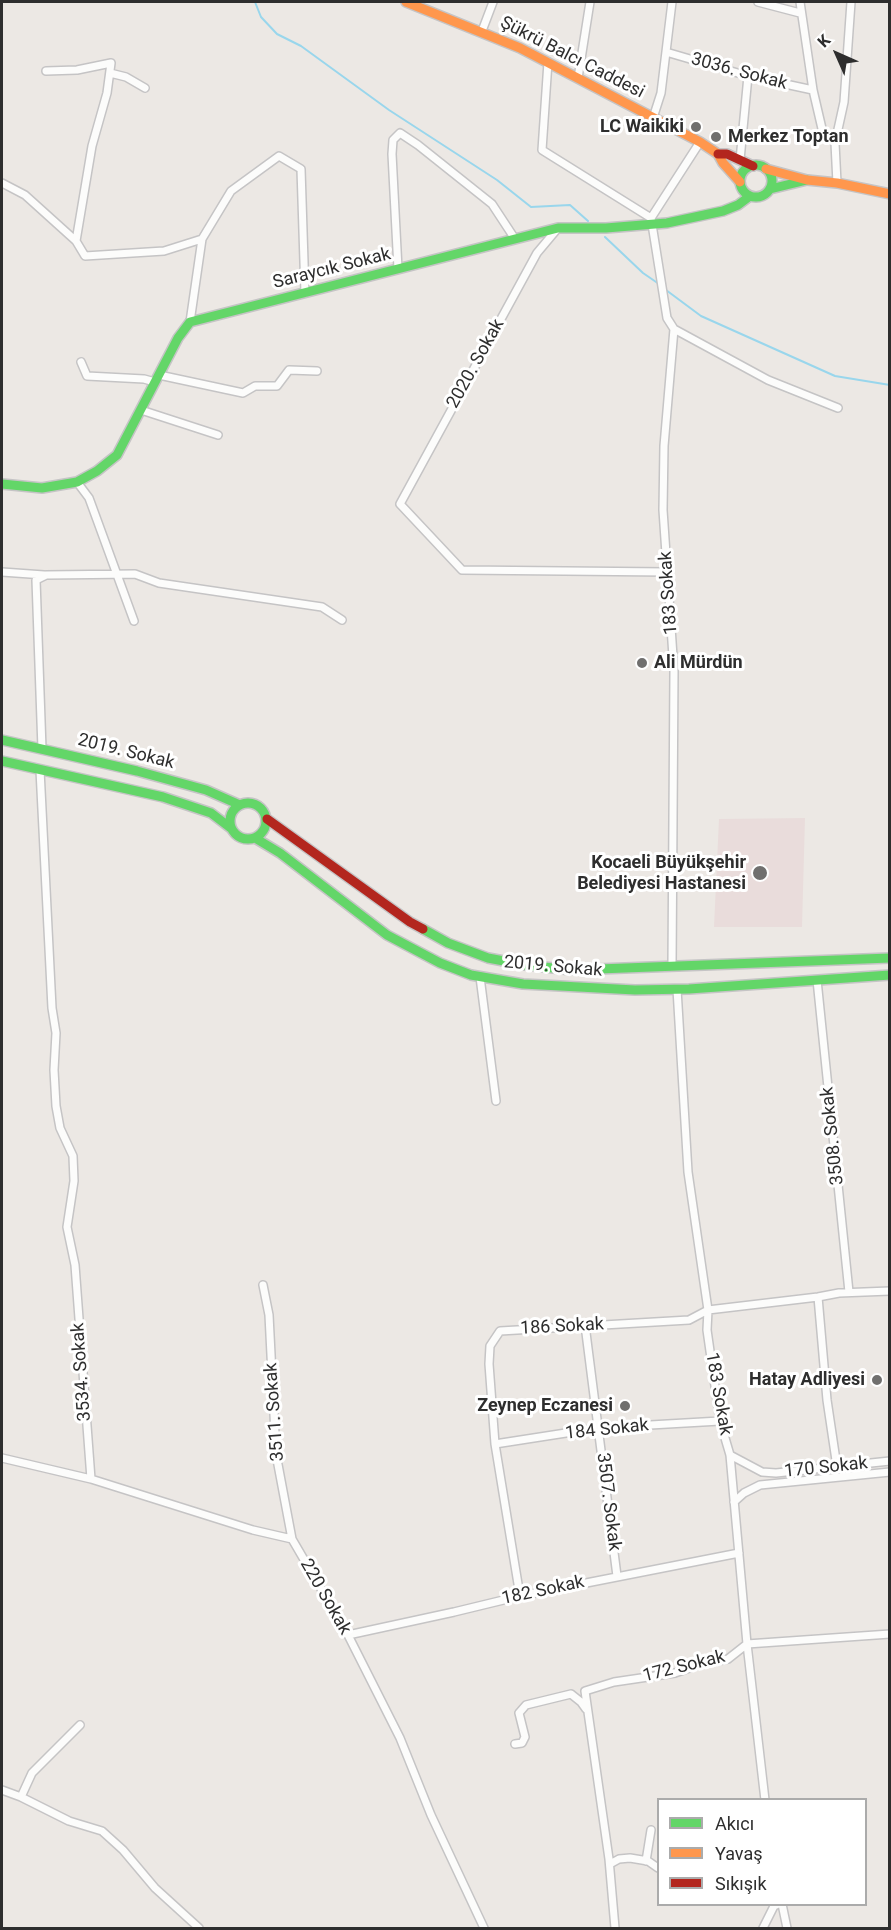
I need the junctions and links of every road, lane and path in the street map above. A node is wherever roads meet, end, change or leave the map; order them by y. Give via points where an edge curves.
1 (406, 2) edge
2 (493, 2) edge
3 (590, 2) edge
4 (672, 2) edge
5 (758, 2) edge
6 (800, 2) edge
7 (851, 2) edge
8 (800, 13) junction
9 (482, 31) junction
10 (666, 52) junction
11 (548, 62) junction
12 (46, 71) dead end
13 (110, 73) junction
14 (748, 76) junction
15 (578, 78) junction
16 (145, 87) dead end
17 (813, 90) junction
18 (653, 118) junction
19 (700, 141) junction
20 (835, 143) junction
21 (718, 153) junction
22 (740, 160) junction
23 (753, 166) junction
24 (766, 169) junction
25 (807, 180) junction
26 (740, 182) junction
27 (2, 183) edge
28 (837, 183) junction
29 (770, 189) junction
30 (890, 194) edge
31 (750, 196) junction
32 (652, 221) junction
33 (558, 228) junction
34 (202, 238) junction
35 (515, 239) junction
36 (76, 241) junction
37 (398, 269) junction
38 (304, 293) junction
39 (190, 322) junction
40 (674, 329) junction
41 (81, 362) dead end
42 (317, 371) dead end
43 (157, 379) junction
44 (837, 408) dead end
45 (141, 410) junction
46 (218, 435) dead end
47 (76, 482) junction
48 (2, 484) edge
49 (2, 572) edge
50 (667, 572) junction
51 (46, 575) junction
52 (116, 575) junction
53 (342, 620) dead end
54 (135, 621) dead end
55 (2, 740) edge
56 (42, 749) junction
57 (2, 762) edge
58 (40, 770) junction
59 (240, 805) junction
60 (267, 819) junction
61 (232, 829) junction
62 (255, 838) junction
63 (890, 958) edge
64 (672, 965) junction
65 (890, 975) edge
66 (480, 976) junction
67 (817, 980) junction
68 (677, 989) junction
69 (496, 1101) dead end
70 (263, 1285) dead end
71 (890, 1291) edge
72 (849, 1292) junction
73 (818, 1297) junction
74 (708, 1310) junction
75 (585, 1325) junction
76 (720, 1421) junction
77 (598, 1428) junction
78 (495, 1444) junction
79 (730, 1455) junction
80 (2, 1458) edge
81 (890, 1461) edge
82 (837, 1467) junction
83 (890, 1472) edge
84 (91, 1479) junction
85 (734, 1502) junction
86 (292, 1539) junction
87 (739, 1553) junction
88 (617, 1576) junction
89 (520, 1596) junction
90 (890, 1634) edge
91 (348, 1635) junction
92 (747, 1644) junction
93 (588, 1711) junction
94 (80, 1725) dead end
95 (515, 1744) dead end
96 (2, 1790) edge
97 (21, 1797) junction
98 (765, 1798) edge
99 (651, 1830) dead end
100 (646, 1861) junction
101 (610, 1864) junction
102 (657, 1867) edge
103 (774, 1906) edge
104 (780, 1906) edge
105 (199, 1929) edge
106 (484, 1929) edge
107 (615, 1929) edge
108 (763, 1929) edge
109 (787, 1929) edge

1 - 9 street, Şükrü Balcı Caddesi
2 - 9 street
3 - 15 street
4 - 10 street
5 - 8 street
6 - 8 street
7 - 20 street via 844,102
8 - 17 street
9 - 11 street, Şükrü Balcı Caddesi
10 - 14 street, 3036. Sokak
10 - 18 street
11 - 15 street, Şükrü Balcı Caddesi
11 - 32 street via 542,150
12 - 13 street via 111,63
13 - 16 street via 126,76
13 - 36 street via 92,146
14 - 17 street, 3036. Sokak
14 - 22 street
15 - 18 street, Şükrü Balcı Caddesi
17 - 20 street via 823,133
18 - 19 street, Şükrü Balcı Caddesi
19 - 21 street, Şükrü Balcı Caddesi
19 - 32 street
20 - 28 street
21 - 22 street, Şükrü Balcı Caddesi
21 - 26 street, Şükrü Balcı Caddesi
22 - 23 street, Şükrü Balcı Caddesi
23 - 24 street
23 - 26 street via 742,173
24 - 25 street
24 - 29 street via 771,176
25 - 28 street
25 - 29 street
26 - 31 street
27 - 36 street via 25,195
28 - 30 street
29 - 31 street via 759,197
31 - 32 street, Saraycık Sokak via 723,211 666,223
32 - 33 street, Saraycık Sokak via 606,228
32 - 40 street, 183 Sokak via 667,318
33 - 35 street, Saraycık Sokak
33 - 50 street, 2020. Sokak via 537,253 400,504 462,570
34 - 36 street via 164,251 85,256
34 - 38 street via 231,191 279,156 302,169
34 - 39 street
35 - 37 street, Saraycık Sokak
35 - 37 street via 492,204 400,133 393,140 392,154
37 - 38 street, Saraycık Sokak
38 - 39 street, Saraycık Sokak
39 - 43 street
40 - 44 street via 768,380
40 - 50 street, 183 Sokak via 664,446
41 - 43 street via 87,376
42 - 43 street via 289,370 277,386 255,386 243,393
43 - 45 street
45 - 46 street
45 - 47 street via 117,454 98,471
47 - 48 street via 42,488
47 - 52 street via 89,498
49 - 51 street
50 - 64 street, 183 Sokak via 674,671
51 - 52 street
51 - 56 street via 36,580
52 - 53 street via 135,574 159,583 322,608
52 - 54 street
55 - 56 street, 2019. Sokak
56 - 59 street, 2019. Sokak via 194,787
57 - 58 street, 2019. Sokak
58 - 61 street, 2019. Sokak via 163,797 211,813
58 - 84 street, 3534. Sokak via 56,1033 56,1106 60,1128 73,1156 74,1181 67,1227 75,1265
59 - 60 street, 2019. Sokak via 257,805
59 - 61 street via 232,812
60 - 62 street via 264,831
60 - 64 street, 2019. Sokak via 410,922 448,943 488,958 572,970
61 - 62 street, 2019. Sokak via 244,839
62 - 66 street, 2019. Sokak via 387,935 440,963
63 - 64 street, 2019. Sokak
65 - 67 street, 2019. Sokak
66 - 68 street, 2019. Sokak via 524,984
66 - 69 street
67 - 68 street, 2019. Sokak
67 - 72 street, 3508. Sokak
68 - 74 street, 183 Sokak via 688,1172
70 - 86 street, 3511. Sokak via 269,1314 276,1454
71 - 72 street, 186 Sokak
72 - 73 street, 186 Sokak
73 - 74 street, 186 Sokak
73 - 82 street
74 - 75 street, 186 Sokak via 689,1320
74 - 76 street, 183 Sokak via 707,1330
75 - 77 street, 3507. Sokak
75 - 78 street, 186 Sokak via 500,1331 490,1346 489,1364
76 - 77 street, 184 Sokak
76 - 79 street, 183 Sokak
77 - 78 street, 184 Sokak
77 - 88 street, 3507. Sokak
78 - 89 street, 186 Sokak
79 - 82 street, 170 Sokak via 762,1472
79 - 85 street, 183 Sokak
80 - 84 street, 220 Sokak
81 - 82 street, 170 Sokak
83 - 85 street, 170 Sokak via 760,1485
84 - 86 street, 220 Sokak
85 - 87 street, 183 Sokak
86 - 91 street, 220 Sokak
87 - 88 street, 182 Sokak
87 - 92 street, 183 Sokak
88 - 89 street, 182 Sokak
89 - 91 street, 182 Sokak
90 - 92 street, 172 Sokak
91 - 106 street, 220 Sokak via 400,1738
92 - 93 street, 172 Sokak via 728,1659 585,1691
92 - 98 street, 183 Sokak
93 - 95 street via 571,1694 526,1704 519,1713 525,1737 522,1743
93 - 101 street
94 - 97 street via 32,1773
96 - 97 street
97 - 105 street via 69,1821 102,1831
99 - 100 street
100 - 101 street via 619,1858
100 - 102 street
101 - 107 street
103 - 108 street
104 - 109 street

